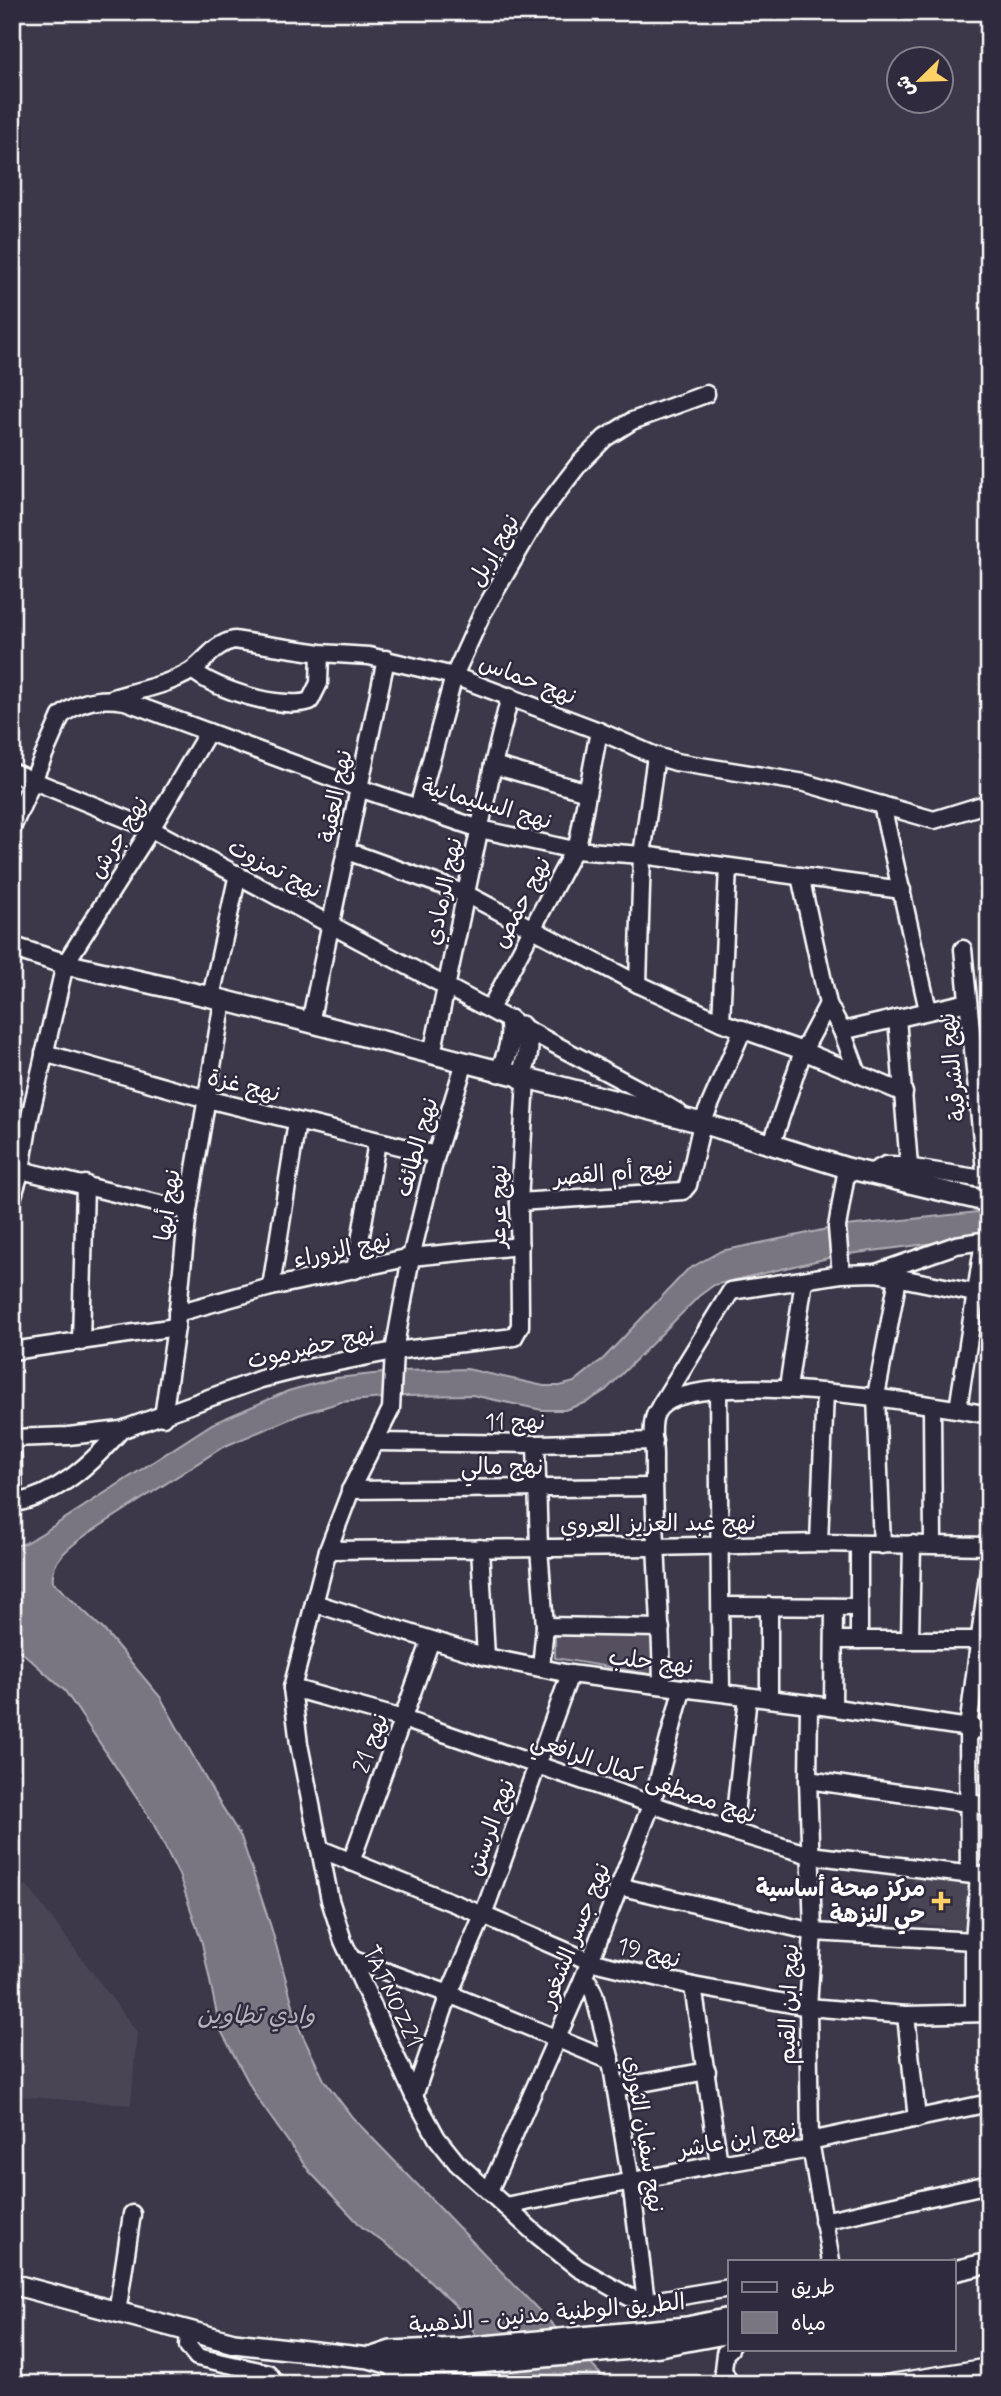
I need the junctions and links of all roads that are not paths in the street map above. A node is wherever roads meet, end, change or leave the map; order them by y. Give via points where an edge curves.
1 (706, 394) dead end
2 (320, 653) junction
3 (386, 659) junction
4 (192, 670) junction
5 (454, 676) junction
6 (510, 696) junction
7 (111, 699) junction
8 (599, 731) junction
9 (208, 732) junction
10 (656, 756) junction
11 (493, 765) junction
12 (12, 772) edge
13 (33, 780) junction
14 (359, 788) junction
15 (587, 792) junction
16 (989, 803) edge
17 (883, 805) junction
18 (418, 808) junction
19 (12, 828) edge
20 (151, 828) junction
21 (480, 829) junction
22 (574, 850) junction
23 (347, 851) junction
24 (642, 855) junction
25 (727, 867) junction
26 (238, 874) junction
27 (800, 876) junction
28 (902, 890) junction
29 (466, 894) junction
30 (332, 924) junction
31 (531, 929) junction
32 (12, 947) edge
33 (963, 949) dead end
34 (65, 964) junction
35 (638, 984) junction
36 (445, 986) junction
37 (217, 999) junction
38 (968, 1002) junction
39 (828, 1004) junction
40 (490, 1009) junction
41 (928, 1010) junction
42 (897, 1018) junction
43 (721, 1022) junction
44 (310, 1023) junction
45 (516, 1023) junction
46 (743, 1029) junction
47 (842, 1031) junction
48 (803, 1051) junction
49 (44, 1053) junction
50 (432, 1054) junction
51 (465, 1062) junction
52 (499, 1072) junction
53 (858, 1074) junction
54 (523, 1078) junction
55 (904, 1093) junction
56 (207, 1099) junction
57 (297, 1122) junction
58 (697, 1122) junction
59 (985, 1123) edge
60 (377, 1142) junction
61 (772, 1143) junction
62 (436, 1154) junction
63 (909, 1166) junction
64 (847, 1167) junction
65 (21, 1170) junction
66 (874, 1174) junction
67 (987, 1180) edge
68 (85, 1184) junction
69 (12, 1199) edge
70 (519, 1202) junction
71 (989, 1202) edge
72 (188, 1211) junction
73 (987, 1240) edge
74 (520, 1246) junction
75 (411, 1257) junction
76 (355, 1270) junction
77 (876, 1273) junction
78 (841, 1274) junction
79 (898, 1278) junction
80 (804, 1280) junction
81 (271, 1287) junction
82 (983, 1295) edge
83 (176, 1320) junction
84 (517, 1334) joint
85 (80, 1342) junction
86 (12, 1351) edge
87 (394, 1351) junction
88 (788, 1388) junction
89 (718, 1391) junction
90 (825, 1392) junction
91 (876, 1396) junction
92 (393, 1401) joint
93 (932, 1407) junction
94 (958, 1409) junction
95 (989, 1415) edge
96 (163, 1417) junction
97 (654, 1417) junction
98 (121, 1430) junction
99 (12, 1437) edge
100 (376, 1441) junction
101 (654, 1441) junction
102 (536, 1444) junction
103 (653, 1487) junction
104 (538, 1489) junction
105 (351, 1490) junction
106 (13, 1504) edge
107 (820, 1543) junction
108 (912, 1544) junction
109 (933, 1544) junction
110 (859, 1545) junction
111 (882, 1545) junction
112 (720, 1546) junction
113 (989, 1546) edge
114 (480, 1548) junction
115 (539, 1548) junction
116 (655, 1548) junction
117 (328, 1550) junction
118 (989, 1568) edge
119 (314, 1604) junction
120 (721, 1606) junction
121 (769, 1606) junction
122 (834, 1607) junction
123 (859, 1607) junction
124 (545, 1626) junction
125 (661, 1628) junction
126 (910, 1639) junction
127 (431, 1640) junction
128 (834, 1640) junction
129 (859, 1640) junction
130 (978, 1640) junction
131 (486, 1657) junction
132 (541, 1668) junction
133 (569, 1674) junction
134 (662, 1685) junction
135 (292, 1688) junction
136 (682, 1690) junction
137 (721, 1692) junction
138 (748, 1697) junction
139 (769, 1699) junction
140 (809, 1704) junction
141 (833, 1707) junction
142 (403, 1718) junction
143 (968, 1728) junction
144 (989, 1731) edge
145 (537, 1765) junction
146 (808, 1780) junction
147 (652, 1803) junction
148 (968, 1803) junction
149 (989, 1806) edge
150 (733, 1832) junction
151 (320, 1849) junction
152 (810, 1855) junction
153 (351, 1862) junction
154 (979, 1875) edge
155 (618, 1886) junction
156 (483, 1915) junction
157 (813, 1932) junction
158 (974, 1941) junction
159 (351, 1959) junction
160 (589, 1961) junction
161 (583, 1979) junction
162 (693, 1986) junction
163 (449, 1994) junction
164 (808, 2007) junction
165 (982, 2012) edge
166 (906, 2015) junction
167 (556, 2039) junction
168 (611, 2061) junction
169 (707, 2071) junction
170 (615, 2088) junction
171 (414, 2096) junction
172 (989, 2103) edge
173 (917, 2119) junction
174 (811, 2145) junction
175 (719, 2164) junction
176 (631, 2182) junction
177 (989, 2184) edge
178 (489, 2191) junction
179 (505, 2206) junction
180 (131, 2214) dead end
181 (823, 2221) junction
182 (831, 2260) edge
183 (989, 2263) edge
184 (956, 2271) edge
185 (12, 2284) edge
186 (728, 2288) edge
187 (646, 2302) junction
188 (117, 2313) junction
189 (728, 2318) edge
190 (189, 2332) junction
191 (728, 2333) edge
192 (599, 2343) junction
193 (729, 2350) edge
194 (464, 2356) junction
195 (369, 2358) junction
196 (989, 2367) edge
197 (396, 2374) edge
198 (276, 2384) edge
199 (730, 2384) edge
200 (885, 2384) edge

1 - 5 street, نهج إربل via 632,421 605,438 579,464 539,516 482,614
2 - 3 street, نهج حماس
2 - 4 street, نهج حماس via 234,640 222,642
2 - 4 street via 319,683 310,701 301,704 241,693
3 - 5 street, نهج حماس
3 - 14 street, نهج العقبة
4 - 7 street, نهج حماس
5 - 6 street, نهج حماس
5 - 18 street, نهج إربل
6 - 8 street, نهج حماس
6 - 11 street, نهج الرمادي
7 - 9 street, نهج السليمانية
7 - 13 street, نهج السليمانية via 76,705 61,716
8 - 10 street, نهج حماس
8 - 15 street, نهج حمص
9 - 14 street, نهج السليمانية
9 - 20 street, نهج جرش
10 - 17 street, نهج حماس via 805,783
10 - 24 street
11 - 15 street
11 - 21 street, نهج الرمادي
12 - 13 street, نهج تمزوت
13 - 19 street
13 - 20 street, نهج تمزوت
14 - 18 street, نهج السليمانية
14 - 23 street, نهج العقبة
15 - 22 street, نهج حمص via 582,831
16 - 17 street, نهج حماس via 934,820
17 - 28 street
18 - 21 street, نهج السليمانية
20 - 26 street, نهج تمزوت
20 - 34 street, نهج جرش
21 - 22 street, نهج السليمانية
21 - 29 street, نهج الرمادي
22 - 24 street, نهج السليمانية
22 - 31 street, نهج حمص
23 - 29 street
23 - 30 street, نهج العقبة
24 - 25 street, نهج السليمانية
24 - 35 street
25 - 27 street, نهج السليمانية
25 - 43 street
26 - 30 street, نهج تمزوت
26 - 37 street, نهج أبها
27 - 28 street, نهج السليمانية
27 - 39 street
28 - 41 street
29 - 31 street
29 - 36 street, نهج الرمادي
30 - 36 street, نهج تمزوت
30 - 44 street, نهج العقبة
31 - 35 street
31 - 40 street, نهج حمص
32 - 34 main road
33 - 38 street, نهج الشرقية
34 - 37 main road
34 - 49 street, نهج جرش
35 - 43 street
36 - 40 street, نهج تمزوت
36 - 50 street, نهج الرمادي
37 - 44 main road
37 - 56 street, نهج أبها
38 - 41 street
38 - 59 street, نهج الشرقية
39 - 47 street
39 - 48 street
40 - 45 street, نهج تمزوت
41 - 42 street
42 - 47 street
42 - 55 street
43 - 46 street
44 - 50 main road
45 - 52 main road
45 - 54 main road via 528,1038
45 - 58 street, نهج تمزوت
46 - 48 street
46 - 58 street
47 - 53 street
48 - 53 street
48 - 61 street
49 - 56 street, نهج غزة
49 - 65 street, نهج جرش
50 - 51 main road
51 - 52 main road
51 - 62 street, نهج الطائف
52 - 54 main road
53 - 55 street
54 - 58 main road
54 - 70 street, نهج عرعر
55 - 63 street
56 - 57 street, نهج غزة
56 - 72 street, نهج أبها
57 - 60 street, نهج غزة
57 - 81 street
58 - 61 main road
58 - 70 street, نهج أم القصر via 688,1185 683,1191
59 - 67 street, نهج الشرقية
60 - 62 street, نهج غزة
60 - 76 street
61 - 64 main road
62 - 75 street, نهج الطائف
63 - 66 street via 886,1166
63 - 67 street
64 - 66 main road
64 - 78 street via 837,1227
65 - 68 street
65 - 69 street, نهج جرش
66 - 71 main road
68 - 72 street
68 - 85 street
70 - 74 street, نهج عرعر
72 - 83 street, نهج أبها
73 - 77 street via 956,1245
73 - 82 street
74 - 75 street, نهج الزوراء
74 - 84 street, نهج عرعر
75 - 76 street, نهج الزوراء
75 - 87 street, نهج الطائف
76 - 81 street, نهج الزوراء
77 - 78 street
77 - 79 street
78 - 80 street
79 - 82 street
79 - 91 street
80 - 88 street
80 - 97 street via 731,1291
81 - 83 street, نهج الزوراء
82 - 94 street
83 - 85 street, نهج الزوراء
83 - 96 street, نهج أبها
84 - 87 street, نهج حضرموت via 507,1339
85 - 86 street, نهج الزوراء
87 - 92 street, نهج الطائف
87 - 96 street, نهج حضرموت via 261,1379
88 - 89 street
88 - 90 street
89 - 97 street via 676,1398
89 - 112 street
90 - 91 street
90 - 107 street
91 - 93 street
91 - 111 street
92 - 100 street, TATNOZ21
93 - 94 street
93 - 109 street
94 - 95 street
96 - 98 street, نهج حضرموت
97 - 101 street
98 - 99 street, نهج حضرموت
98 - 106 street via 93,1462 66,1483
99 - 106 street
100 - 102 street, نهج 11
100 - 105 street, TATNOZ21
101 - 102 street, نهج 11
101 - 103 street
102 - 104 street
103 - 104 street, نهج مالي
103 - 116 street
104 - 105 street, نهج مالي
104 - 115 street
105 - 117 street, TATNOZ21
107 - 110 street, نهج عبد العزيز العروي
107 - 112 street, نهج عبد العزيز العروي
108 - 109 street, نهج عبد العزيز العروي
108 - 111 street, نهج عبد العزيز العروي
108 - 126 street
109 - 113 street, نهج عبد العزيز العروي
110 - 111 street, نهج عبد العزيز العروي
110 - 123 street
112 - 116 street, نهج عبد العزيز العروي
112 - 120 street
114 - 115 street, نهج عبد العزيز العروي
114 - 117 street, نهج عبد العزيز العروي
114 - 131 street
115 - 116 street, نهج عبد العزيز العروي
115 - 124 street
116 - 125 street
117 - 119 street, TATNOZ21
118 - 130 street
119 - 127 street, نهج حلب
119 - 135 street, TATNOZ21
120 - 121 street
120 - 137 street
121 - 122 street
121 - 139 street
122 - 123 street
122 - 128 street
123 - 129 street
124 - 125 street
124 - 132 street
125 - 134 street
126 - 129 street
126 - 130 street
127 - 131 street, نهج حلب
127 - 142 street, نهج 21
128 - 129 street
128 - 141 street
130 - 143 street
131 - 132 street, نهج حلب
132 - 133 street, نهج حلب
133 - 134 street, نهج حلب
133 - 145 street, نهج الرستن
134 - 136 street, نهج حلب
135 - 142 street, نهج مصطفى كمال الرافعي
135 - 151 street, TATNOZ21
136 - 137 street, نهج حلب
136 - 147 street, نهج جسر الشغور
137 - 138 street, نهج حلب
138 - 139 street, نهج حلب
138 - 150 street
139 - 140 street, نهج حلب
140 - 141 street, نهج حلب
140 - 146 street, نهج ابن القيم
141 - 143 street, نهج حلب
142 - 145 street, نهج مصطفى كمال الرافعي
142 - 153 street, نهج 21
143 - 144 street, نهج حلب
143 - 148 street
145 - 147 street, نهج مصطفى كمال الرافعي
145 - 156 street, نهج الرستن
146 - 148 street
146 - 152 street, نهج ابن القيم
147 - 150 street, نهج مصطفى كمال الرافعي
147 - 155 street, نهج جسر الشغور
148 - 149 street
148 - 154 street
150 - 152 street, نهج مصطفى كمال الرافعي
151 - 153 street, نهج 19
151 - 159 street, TATNOZ21 via 336,1921
152 - 154 street, نهج مصطفى كمال الرافعي
152 - 157 street, نهج ابن القيم
153 - 156 street, نهج 19
154 - 158 street
155 - 157 street
155 - 160 street, نهج جسر الشغور
156 - 160 street, نهج 19
156 - 163 street, نهج الرستن
157 - 158 street
157 - 164 street, نهج ابن القيم
158 - 165 street
159 - 163 street
159 - 171 street, TATNOZ21
160 - 161 street, نهج جسر الشغور
160 - 162 street, نهج 19
161 - 167 street, نهج جسر الشغور
161 - 168 street, نهج سفيان الثوري via 594,1994
162 - 164 street, نهج 19
162 - 169 street
163 - 167 street
163 - 171 street, نهج الرستن
164 - 166 street, نهج 19
164 - 174 street, نهج ابن القيم
165 - 166 street, نهج 19
166 - 173 street
167 - 168 street
167 - 178 street, نهج جسر الشغور
168 - 170 street, نهج سفيان الثوري
169 - 170 street
169 - 175 street
170 - 176 street, نهج سفيان الثوري
171 - 178 street, TATNOZ21 via 445,2150
172 - 173 street, نهج ابن عاشر
173 - 174 street, نهج ابن عاشر
174 - 175 street, نهج ابن عاشر
174 - 181 street, نهج ابن القيم
175 - 176 street, نهج ابن عاشر
176 - 179 street, نهج ابن عاشر
176 - 187 street, نهج سفيان الثوري
177 - 181 street
178 - 179 street, TATNOZ21
179 - 187 street, TATNOZ21 via 578,2268
180 - 188 street
181 - 182 street, نهج ابن القيم
183 - 184 main road
185 - 188 main road, الطريق الوطنية مدنين - الذهيبة
186 - 187 street
188 - 190 main road, الطريق الوطنية مدنين - الذهيبة
189 - 192 main road, الطريق الوطنية مدنين - الذهيبة
190 - 195 main road, الطريق الوطنية مدنين - الذهيبة via 234,2343
190 - 198 street via 188,2346 195,2356 268,2373
191 - 192 main road, الطريق الوطنية مدنين - الذهيبة via 660,2346
192 - 194 main road, الطريق الوطنية مدنين - الذهيبة
193 - 199 street via 723,2370
194 - 195 main road, الطريق الوطنية مدنين - الذهيبة via 391,2351
194 - 197 main road, الطريق الوطنية مدنين - الذهيبة
195 - 197 main road, الطريق الوطنية مدنين - الذهيبة
196 - 200 street

